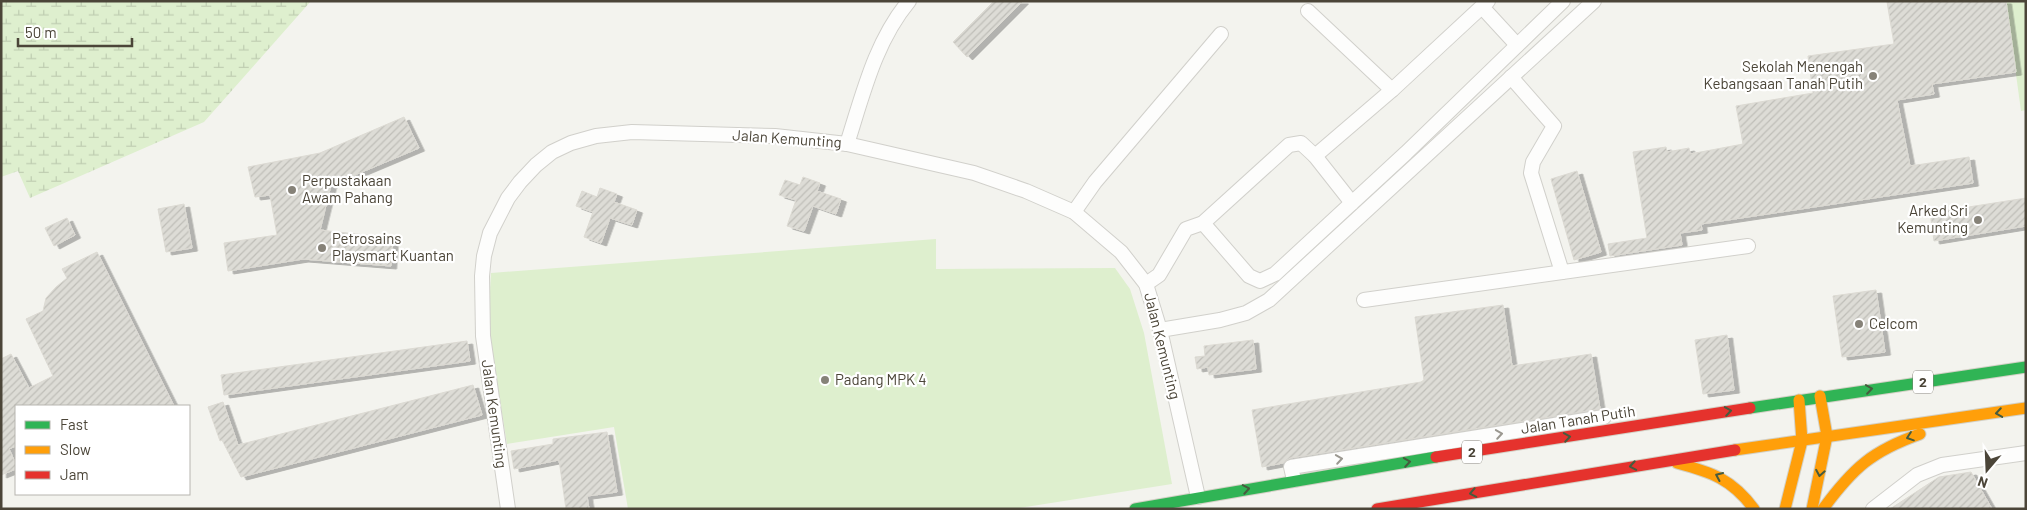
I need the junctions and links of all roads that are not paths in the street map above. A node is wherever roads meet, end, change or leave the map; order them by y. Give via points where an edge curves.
1 (910, 1) edge
2 (1563, 1) edge
3 (1594, 1) edge
4 (1485, 4) edge
5 (1308, 12) dead end
6 (1222, 34) dead end
7 (1517, 46) junction
8 (1511, 77) junction
9 (1392, 90) junction
10 (847, 144) junction
11 (1314, 156) junction
12 (1352, 203) junction
13 (1074, 212) junction
14 (1202, 223) junction
15 (1748, 246) dead end
16 (1562, 272) junction
17 (1146, 284) junction
18 (1364, 300) dead end
19 (1160, 330) junction
20 (2026, 367) edge
21 (1820, 396) junction
22 (1799, 400) junction
23 (2026, 408) edge
24 (1973, 417) junction
25 (1604, 418) dead end
26 (1827, 436) junction
27 (1802, 441) junction
28 (2026, 453) edge
29 (1667, 460) junction
30 (1292, 474) junction
31 (1198, 497) junction
32 (508, 509) edge
33 (1135, 509) edge
34 (1377, 509) edge
35 (1754, 509) edge
36 (1785, 509) edge
37 (1812, 509) edge
38 (1823, 509) edge
39 (1873, 509) edge

1 - 10 street via 884,37
2 - 7 street
3 - 8 street
4 - 7 street
4 - 9 street
5 - 9 street
6 - 13 street via 1095,182
7 - 12 street
8 - 16 street via 1554,126 1533,162 1532,173
8 - 19 street via 1269,300 1246,313
9 - 11 street
10 - 13 street, Jalan Kemunting via 974,173
10 - 32 street, Jalan Kemunting via 775,136 632,132 571,143 552,152 530,171 508,198 490,233 482,276 483,336
11 - 12 street
11 - 14 street via 1301,143 1289,145
12 - 14 street via 1275,274 1260,281 1249,276
13 - 17 street, Jalan Kemunting via 1120,252
14 - 17 street via 1186,229 1159,275
15 - 16 street
16 - 18 street
17 - 19 street, Jalan Kemunting
19 - 31 street, Jalan Kemunting
21 -> 20 main road, Jalan Tanah Putih / 2
21 - 22 main road, Jalan Tanah Putih / 2
21 - 26 main road
22 - 27 main road
30 -> 22 main road, Jalan Tanah Putih / 2
23 -> 24 main road
24 - 26 main road
24 -> 38 main road via 1880,449 1858,465
30 -> 25 street
26 - 27 main road
26 -> 37 main road
27 - 29 main road
27 - 36 main road
28 - 39 street via 1942,465 1917,475
29 -> 34 main road
35 -> 29 main road via 1732,483 1706,471
31 -> 30 main road, Jalan Tanah Putih / 2
31 - 33 main road, Jalan Tanah Putih / 2

